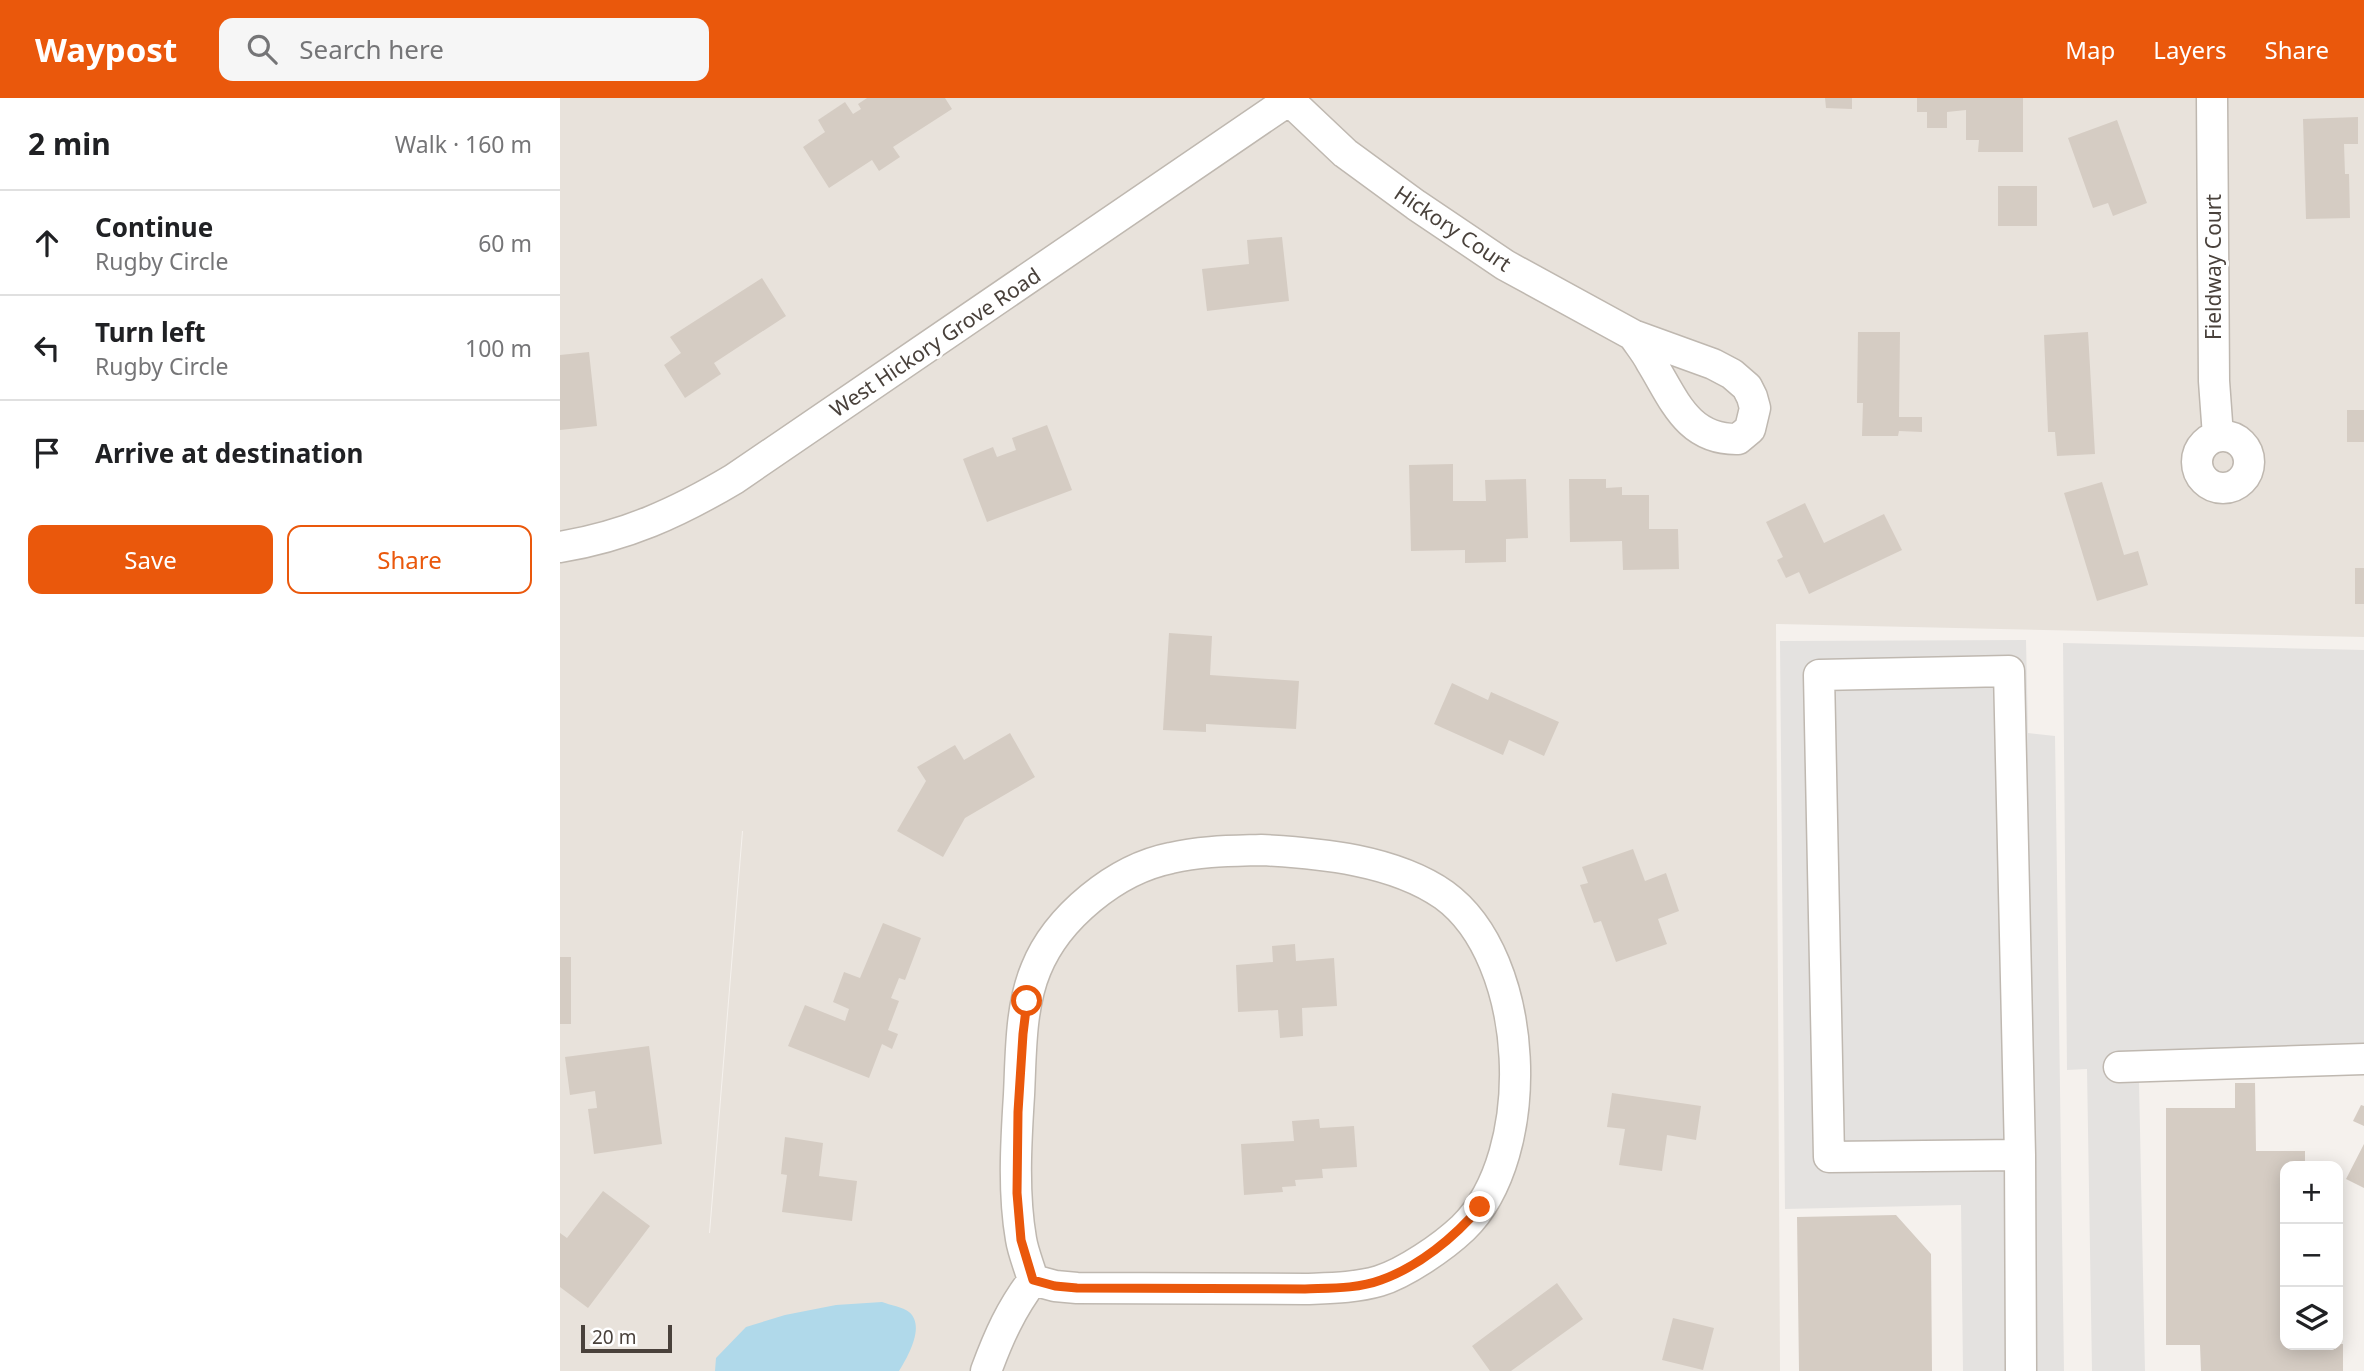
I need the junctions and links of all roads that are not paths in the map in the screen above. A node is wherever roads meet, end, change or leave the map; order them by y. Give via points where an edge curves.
1 (2212, 98) edge
2 (1291, 99) edge
3 (1633, 335) dead end
4 (2218, 436) dead end
5 (560, 547) edge
6 (2364, 1059) edge
7 (2119, 1067) dead end
8 (2020, 1156) junction
9 (1033, 1280) junction
10 (986, 1371) edge
11 (2021, 1371) edge

1 - 4 street, Fieldway Court
2 - 3 street, Hickory Court via 1345,153 1435,218 1505,265
2 - 5 street, West Hickory Grove Road via 734,479 655,521
6 - 7 street
8 - 8 street via 2009,671 1819,675 1829,1157
8 - 11 street
9 - 9 street via 1021,1240 1017,1193 1023,1034 1035,970 1052,939 1076,911 1128,874 1169,858 1261,850 1334,856 1379,867 1422,883 1461,909 1501,978 1514,1038 1515,1072 1511,1117 1497,1173 1480,1207 1455,1234 1379,1281 1342,1287 1088,1288
9 - 10 street via 1013,1306

